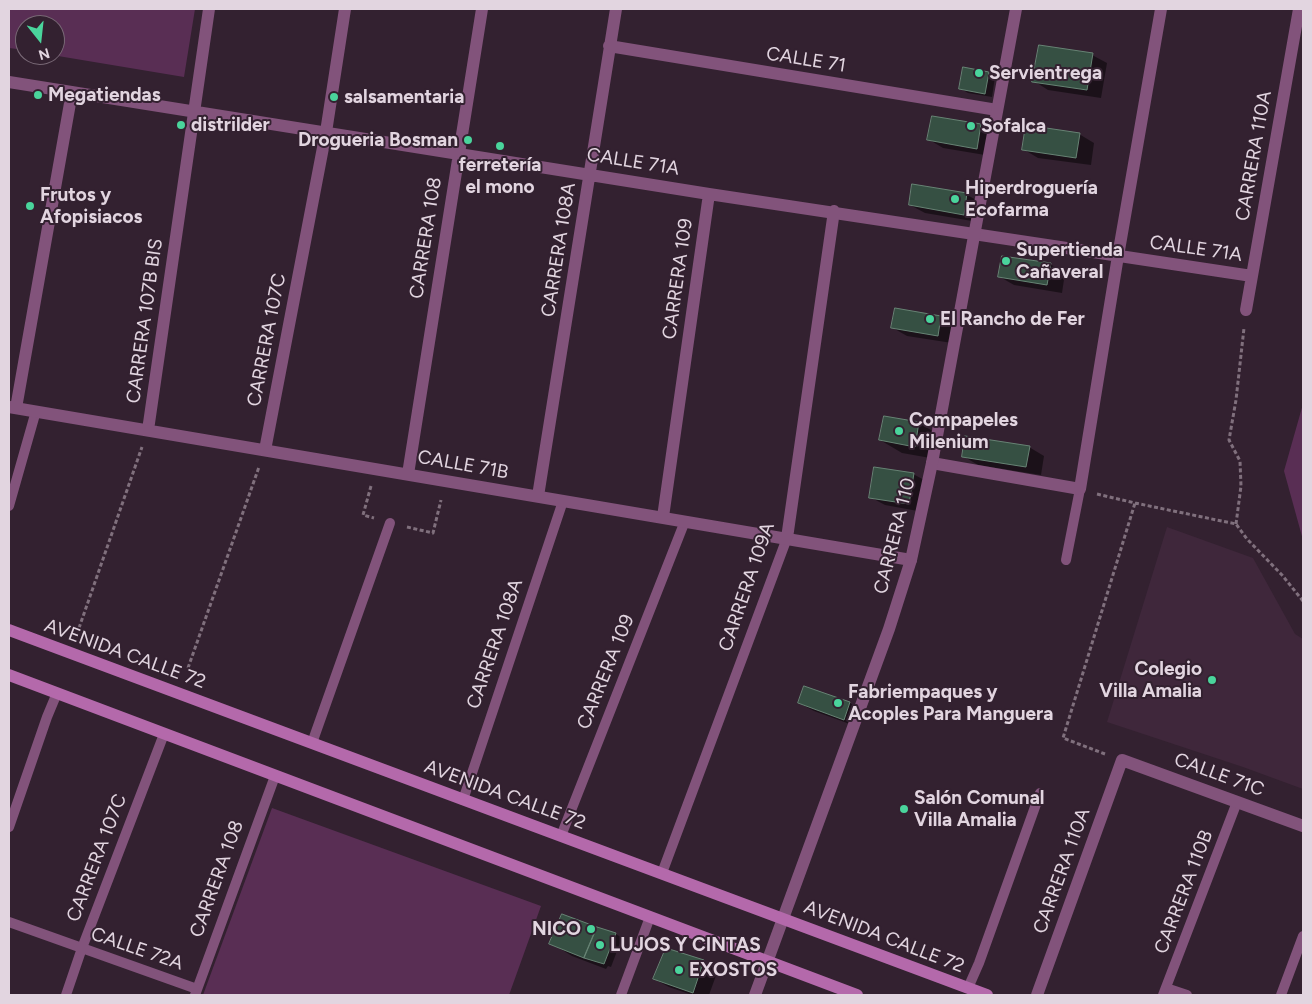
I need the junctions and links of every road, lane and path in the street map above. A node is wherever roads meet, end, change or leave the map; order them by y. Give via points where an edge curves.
1 (208, 9) edge
2 (345, 9) edge
3 (482, 9) edge
4 (616, 9) edge
5 (1016, 9) edge
6 (1161, 9) edge
7 (1299, 9) edge
8 (609, 46) junction
9 (9, 82) edge
10 (72, 92) junction
11 (997, 110) junction
12 (194, 112) junction
13 (326, 132) junction
14 (458, 153) junction
15 (590, 174) junction
16 (709, 194) junction
17 (834, 211) junction
18 (974, 233) junction
19 (1118, 256) junction
20 (1252, 276) junction
21 (1246, 310) joint
22 (12, 407) edge
23 (36, 411) junction
24 (148, 430) junction
25 (265, 450) junction
26 (932, 463) junction
27 (408, 474) junction
28 (1080, 489) junction
29 (538, 496) junction
30 (563, 501) junction
31 (1135, 503) junction
32 (9, 506) edge
33 (664, 517) junction
34 (685, 521) junction
35 (390, 523) dead end
36 (1236, 524) junction
37 (787, 538) junction
38 (911, 560) junction
39 (1066, 560) dead end
40 (1303, 601) edge
41 (79, 628) dead end
42 (9, 630) edge
43 (188, 668) dead end
44 (9, 675) edge
45 (57, 694) junction
46 (164, 734) junction
47 (312, 743) junction
48 (1122, 760) junction
49 (275, 776) junction
50 (1040, 793) dead end
51 (463, 800) junction
52 (1237, 802) junction
53 (9, 826) edge
54 (1303, 826) edge
55 (561, 836) junction
56 (662, 873) junction
57 (650, 917) junction
58 (782, 918) junction
59 (9, 922) edge
60 (1303, 936) edge
61 (82, 948) junction
62 (767, 961) junction
63 (968, 988) junction
64 (196, 992) edge
65 (1165, 992) edge
66 (66, 995) edge
67 (621, 995) edge
68 (755, 995) edge
69 (858, 995) edge
70 (987, 995) edge
71 (1037, 995) edge
72 (1187, 995) edge
73 (1281, 995) edge

1 - 12 street, CARRERA 107B BIS
2 - 13 street, CARRERA 107C
3 - 14 street, CARRERA 108
4 - 8 street, CARRERA 108A
5 - 11 street, CARRERA 110
6 - 19 street
7 - 20 street, CARRERA 110A
8 - 11 street, CALLE 71
8 - 15 street, CARRERA 108A
9 - 10 street, CALLE 71A
10 - 12 street, CALLE 71A
10 - 22 street
11 - 18 street, CARRERA 110
12 - 13 street, CALLE 71A
12 - 24 street, CARRERA 107B BIS
13 - 14 street, CALLE 71A
13 - 25 street, CARRERA 107C
14 - 15 street, CALLE 71A
14 - 27 street, CARRERA 108
15 - 16 street, CALLE 71A
15 - 29 street, CARRERA 108A
16 - 17 street, CALLE 71A
16 - 33 street, CARRERA 109
17 - 18 street, CALLE 71A
17 - 37 street, CARRERA 109A
18 - 19 street, CALLE 71A
18 - 26 street, CARRERA 110
19 - 20 street, CALLE 71A
19 - 28 street
20 - 21 street, CARRERA 110A
21 - 36 path via 1229,440 1240,461 1241,486
22 - 23 street, CALLE 71B
23 - 24 street, CALLE 71B
23 - 32 lane
24 - 25 street, CALLE 71B
24 - 41 path, CARRERA 107B BIS
25 - 27 street, CALLE 71B
25 - 43 path
26 - 28 street
26 - 38 street, CARRERA 110
27 - 29 street, CALLE 71B
28 - 31 path
28 - 39 lane
29 - 30 street, CALLE 71B
30 - 33 street, CALLE 71B
30 - 51 lane, CARRERA 108A
31 - 36 path
31 - 48 path via 1063,738
33 - 34 street, CALLE 71B
34 - 37 street, CALLE 71B
34 - 55 lane, CARRERA 109
35 - 47 lane
36 - 40 path
37 - 38 street, CALLE 71B
37 - 56 lane, CARRERA 109A
38 - 58 street, CARRERA 110 via 892,621
42 - 47 main road, AVENIDA CALLE 72
44 - 45 main road
45 - 46 main road
45 - 53 lane
46 - 49 main road
46 - 61 lane, CARRERA 107C
47 - 51 main road, AVENIDA CALLE 72
48 - 52 street, CALLE 71C
48 - 71 street, CARRERA 110A
49 - 57 main road
49 - 64 lane, CARRERA 108
50 - 63 lane
51 - 55 main road, AVENIDA CALLE 72
52 - 54 street, CALLE 71C
52 - 65 lane, CARRERA 110B
55 - 56 main road, AVENIDA CALLE 72
56 - 58 main road, AVENIDA CALLE 72
57 - 62 main road
57 - 67 lane
58 - 62 street, CARRERA 110
58 - 63 main road, AVENIDA CALLE 72
59 - 61 lane, CALLE 72A
60 - 73 lane
61 - 64 lane, CALLE 72A
61 - 66 lane, CARRERA 107C
62 - 68 street, CARRERA 110
62 - 69 main road
63 - 70 main road, AVENIDA CALLE 72
65 - 72 lane

